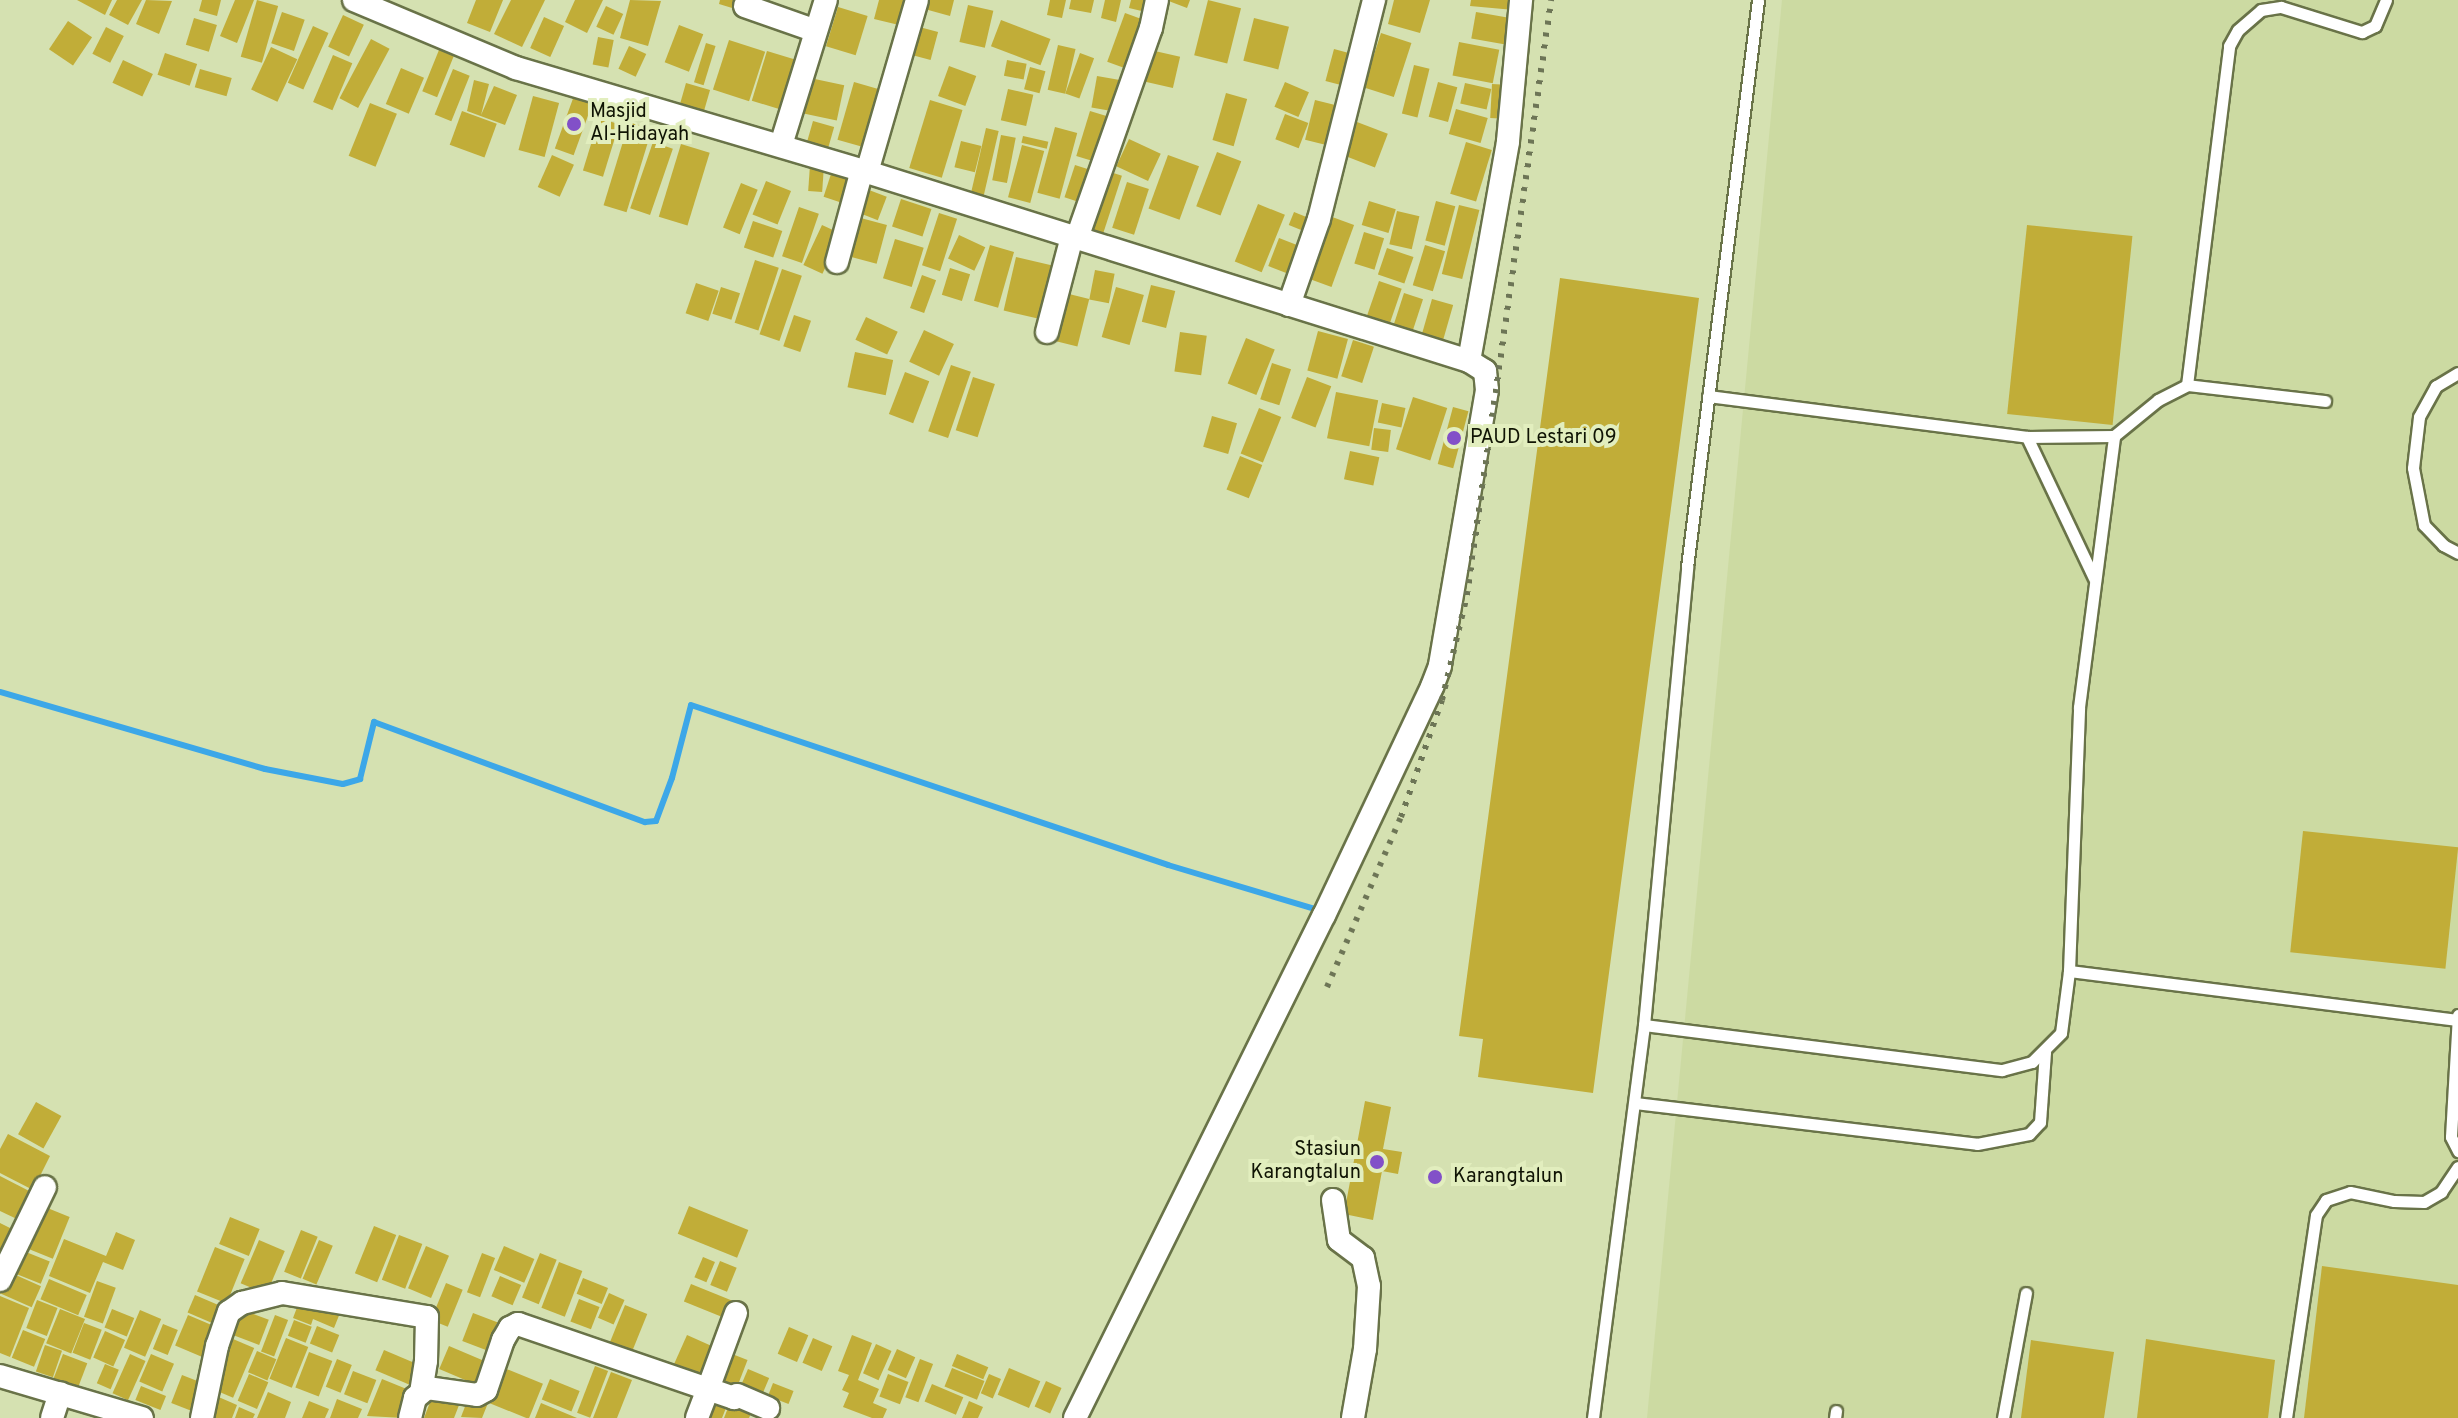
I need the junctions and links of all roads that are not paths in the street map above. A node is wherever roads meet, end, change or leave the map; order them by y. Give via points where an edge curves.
1 (354, 0) edge
2 (826, 0) edge
3 (917, 0) edge
4 (1157, 0) edge
5 (1374, 0) edge
6 (1521, 0) edge
7 (1758, 0) edge
8 (2386, 0) edge
9 (745, 6) dead end
10 (816, 31) junction
11 (781, 145) junction
12 (864, 171) junction
13 (1075, 237) junction
14 (837, 262) dead end
15 (1289, 305) junction
16 (1047, 332) dead end
17 (1469, 361) junction
18 (2458, 373) edge
19 (2187, 385) junction
20 (1708, 396) junction
21 (2325, 401) dead end
22 (2114, 436) junction
23 (2027, 437) junction
24 (2458, 553) edge
25 (2095, 578) junction
26 (2069, 971) junction
27 (2458, 1018) edge
28 (1644, 1025) junction
29 (2045, 1052) junction
30 (1635, 1103) junction
31 (2458, 1151) edge
32 (2458, 1167) edge
33 (45, 1187) dead end
34 (1333, 1200) dead end
35 (0, 1280) edge
36 (2026, 1293) dead end
37 (736, 1313) dead end
38 (0, 1376) edge
39 (708, 1389) junction
40 (421, 1391) junction
41 (60, 1393) junction
42 (768, 1408) dead end
43 (52, 1418) edge
44 (139, 1418) edge
45 (202, 1418) edge
46 (410, 1418) edge
47 (697, 1418) edge
48 (1075, 1418) edge
49 (1353, 1418) edge
50 (1593, 1418) edge
51 (2003, 1418) edge
52 (2286, 1418) edge

1 - 11 street via 516,68
2 - 10 street
3 - 12 street
4 - 13 street
5 - 15 street via 1319,219
6 - 17 street via 1508,141
7 - 20 lane
8 - 19 lane via 2375,26 2362,32 2281,7 2261,10 2229,46
9 - 10 street
10 - 11 street
11 - 12 street
12 - 13 street
12 - 14 street
13 - 15 street
13 - 16 street
15 - 17 street
17 - 48 street via 1485,371 1487,390 1440,666 1324,915
18 - 24 lane via 2436,386 2419,417 2413,468 2424,525
19 - 21 lane
19 - 22 lane via 2158,400
20 - 23 lane
20 - 28 lane
22 - 23 lane
22 - 25 lane
23 - 25 lane
25 - 26 lane via 2079,707
26 - 27 lane
26 - 29 lane via 2061,1033
27 - 31 lane via 2451,1137
28 - 29 lane via 2002,1070 2032,1062
28 - 30 lane
29 - 30 lane via 2040,1122 2029,1134 1977,1144
30 - 50 lane
32 - 52 lane via 2441,1192 2424,1202 2350,1192 2326,1200 2316,1215
33 - 35 street
34 - 49 street via 1339,1240 1363,1258 1369,1286
36 - 51 lane
37 - 39 street
38 - 41 street
39 - 40 street via 518,1324 503,1340 482,1394 439,1387
39 - 42 street
39 - 47 street
40 - 45 street via 427,1317 282,1293 242,1303 229,1312
40 - 46 street
41 - 43 street
41 - 44 street

